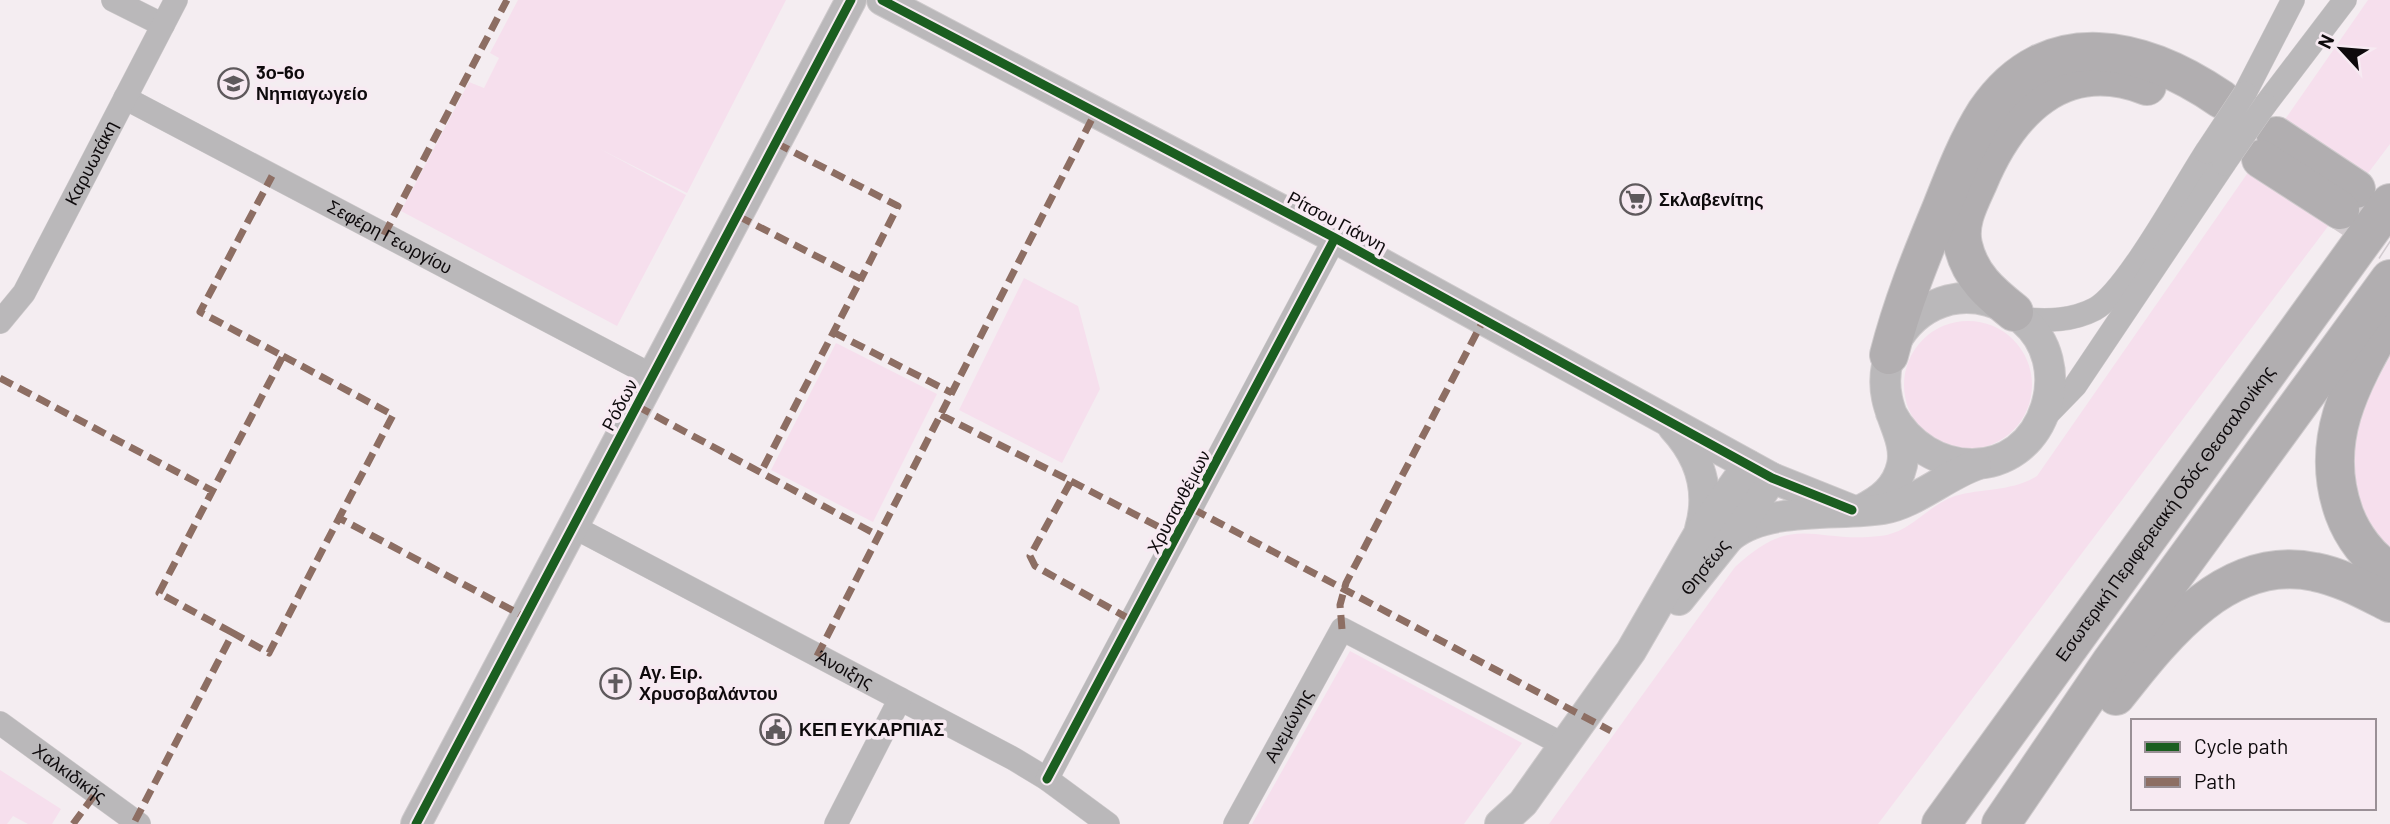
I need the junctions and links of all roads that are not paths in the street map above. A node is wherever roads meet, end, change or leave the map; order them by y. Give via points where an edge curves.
1 (113, 0) edge
2 (176, 0) edge
3 (851, 0) edge
4 (882, 0) edge
5 (2293, 0) edge
6 (2345, 0) edge
7 (163, 25) junction
8 (125, 98) junction
9 (2238, 129) junction
10 (2362, 201) edge
11 (1335, 238) junction
12 (2390, 279) edge
13 (2018, 315) junction
14 (2390, 315) edge
15 (0, 322) edge
16 (1889, 355) junction
17 (653, 376) junction
18 (1891, 413) junction
19 (1663, 417) junction
20 (2039, 424) junction
21 (1983, 463) junction
22 (1760, 472) junction
23 (1856, 510) junction
24 (574, 527) junction
25 (1731, 536) junction
26 (1697, 537) junction
27 (2390, 571) edge
28 (2390, 603) edge
29 (1630, 651) junction
30 (900, 699) junction
31 (0, 723) edge
32 (1564, 745) junction
33 (1047, 779) junction
34 (1519, 813) edge
35 (139, 824) edge
36 (416, 824) edge
37 (836, 824) edge
38 (1108, 824) edge
39 (1235, 824) edge
40 (1500, 824) edge
41 (1941, 824) edge
42 (2001, 824) edge
43 (2015, 824) edge

1 - 7 street
2 - 7 street, Καρυωτάκη
3 - 17 street, Ρόδων
4 - 11 street, Ρίτσου Γιάννη
5 - 9 street
6 - 9 street
7 - 8 street, Καρυωτάκη
8 - 15 street, Καρυωτάκη via 24,293
8 - 17 street, Σεφέρη Γεωργίου
9 - 10 highway
9 - 13 street via 2106,302 2068,318
9 - 13 highway via 2149,87 2104,77 2078,79 2053,89 2013,118 1979,178 1962,232 1966,256 1979,282
9 - 16 highway via 2174,70 2122,53 2068,54 2026,74 1994,102 1970,139 1914,275
9 - 20 street via 2075,386
10 - 41 highway, Εσωτερική Περιφερειακή Οδός Θεσσαλονίκης
11 - 19 street, Ρίτσου Γιάννη
11 - 33 street, Χρυσανθέμων
12 - 42 highway via 2112,662
13 - 16 street via 1983,299 1950,300 1919,314 1896,339
13 - 20 street via 2037,335 2050,365 2049,398
14 - 27 highway via 2346,402 2333,465 2337,492 2353,531 2375,560
16 - 18 street via 1885,384
17 - 24 street, Ρόδων
18 - 21 street via 1908,439 1928,454 1950,463
18 - 23 street via 1903,450 1902,468 1891,489
19 - 22 street, Ρίτσου Γιάννη
19 - 26 street via 1688,444 1700,471 1705,500
20 - 21 street via 2013,451
21 - 23 street via 1892,506
22 - 23 street, Ρίτσου Γιάννη via 1805,494
22 - 25 street, Θησέως
22 - 26 street, Θησέως
23 - 25 street via 1782,517
24 - 30 street, Άνοιξης
24 - 36 street, Ρόδων
25 - 29 street, Θησέως
26 - 29 street, Θησέως
28 - 43 highway via 2306,570 2260,572 2225,587 2158,646
29 - 32 street, Θησέως
30 - 33 street, Άνοιξης
30 - 37 street
31 - 35 street, Χαλκιδικής
32 - 34 street, Θησέως
32 - 39 street, Ανεμώνης via 1342,629
33 - 38 street, Άνοιξης
34 - 40 street, Θησέως

